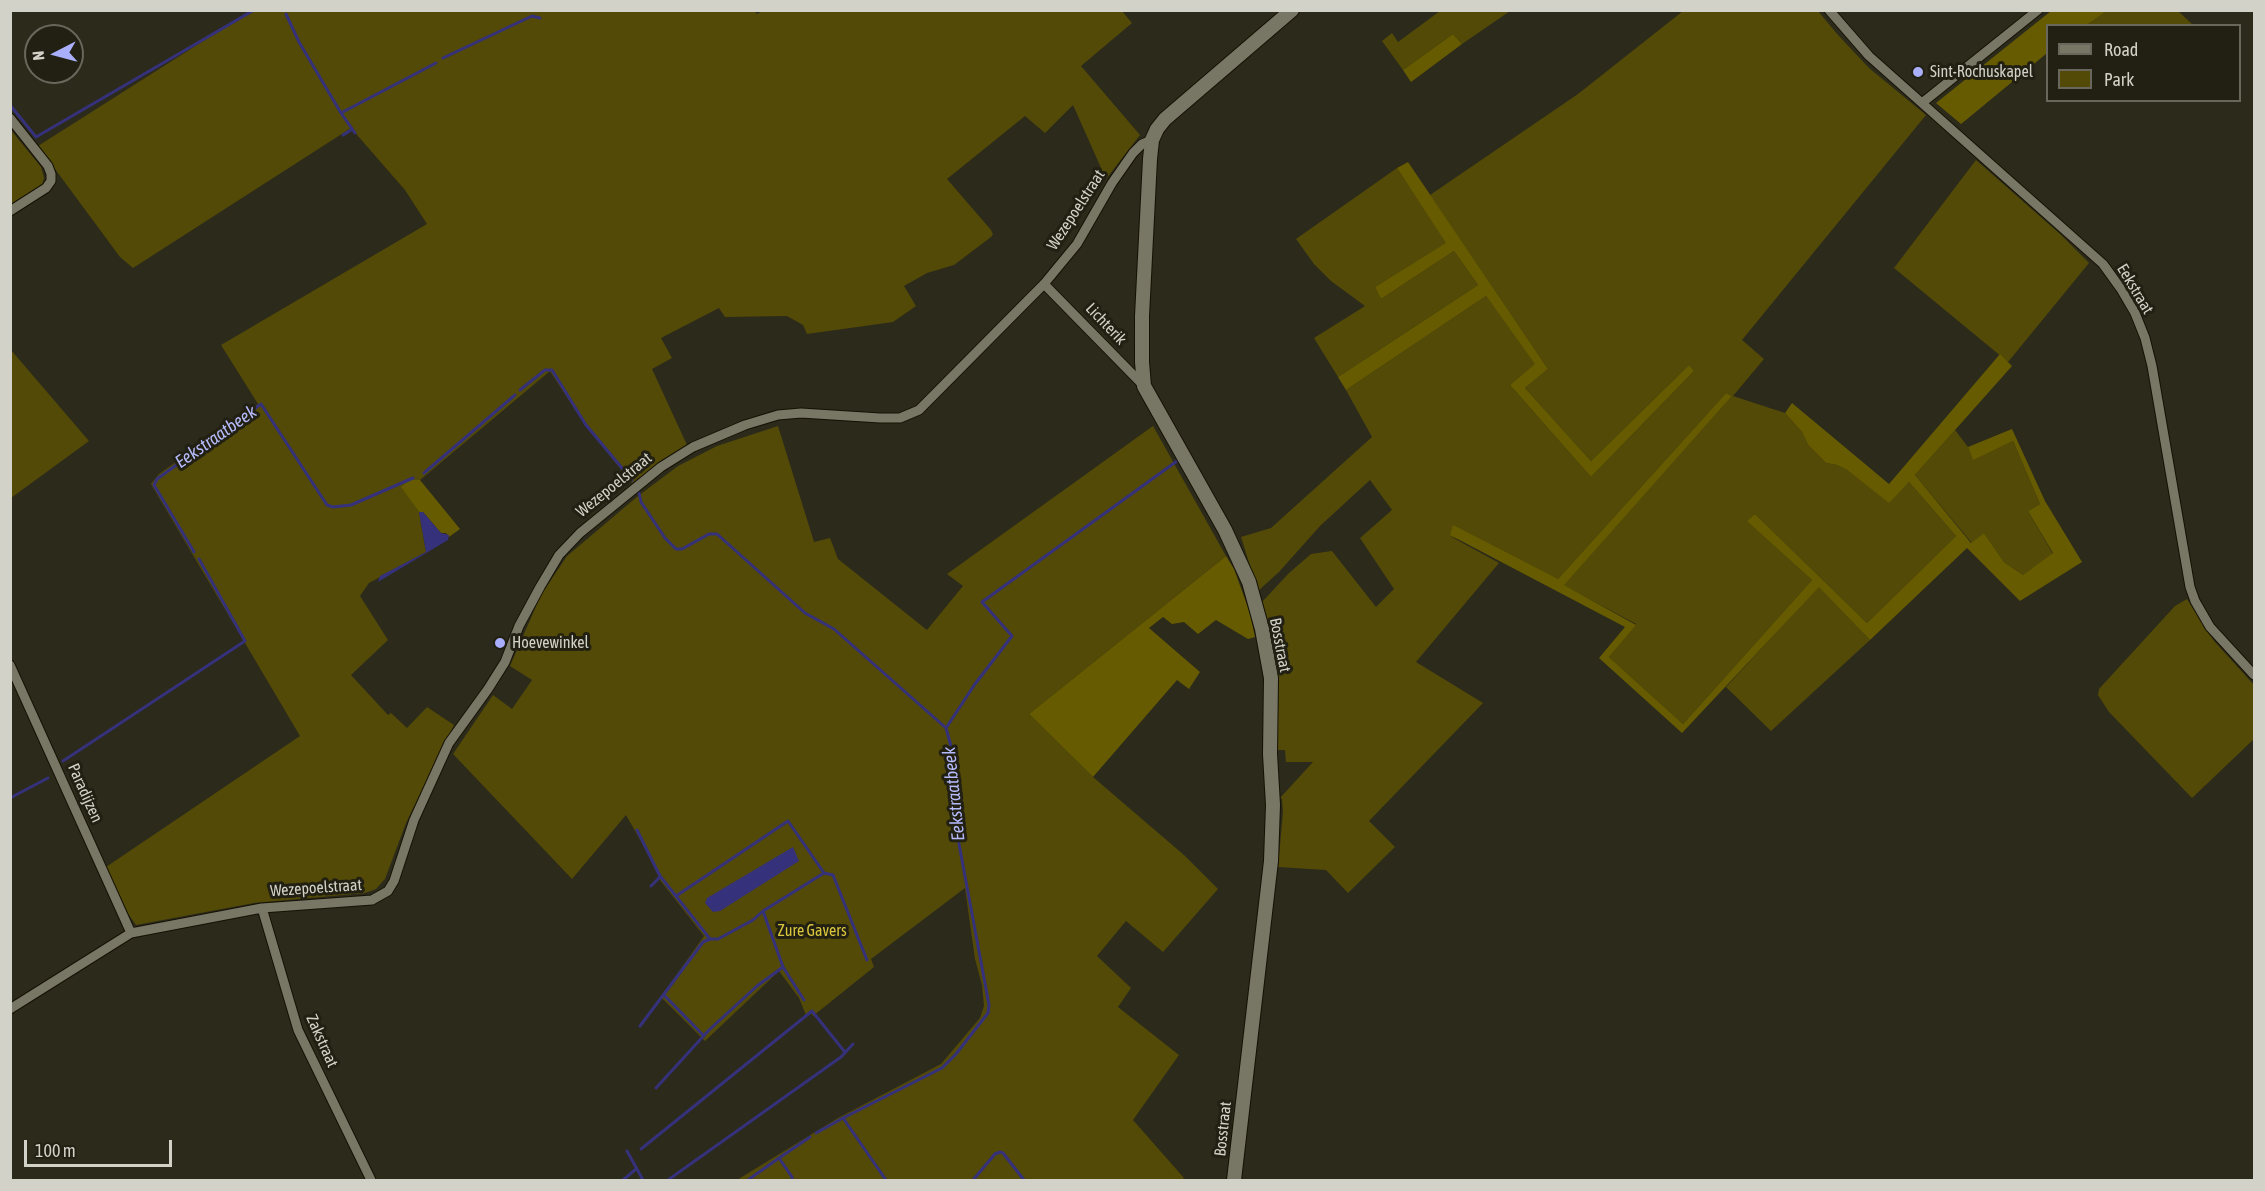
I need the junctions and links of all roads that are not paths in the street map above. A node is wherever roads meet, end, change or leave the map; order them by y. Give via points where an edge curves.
1 (1292, 10) edge
2 (1829, 10) edge
3 (2038, 10) edge
4 (1922, 103) junction
5 (10, 118) edge
6 (1152, 140) junction
7 (10, 211) edge
8 (1044, 284) junction
9 (1144, 386) junction
10 (10, 665) edge
11 (2254, 675) edge
12 (262, 908) junction
13 (131, 933) junction
14 (10, 1010) edge
15 (371, 1180) edge
16 (1234, 1180) edge

1 - 6 street, Wezepoelstraat via 1166,118
2 - 4 street, Eekstraat via 1869,56
3 - 4 street
4 - 11 street, Eekstraat via 2103,264 2135,313 2152,366 2190,587 2210,627
5 - 7 street via 48,166 51,181
6 - 8 street, Wezepoelstraat via 1133,153 1077,244
6 - 9 street, Bosstraat via 1142,316
8 - 9 street, Lichterik
8 - 12 street, Wezepoelstraat via 919,410 900,418 778,415 693,447 660,467 580,533 560,555 519,626 505,662 449,743 414,820 388,891 372,900
9 - 16 street, Bosstraat via 1225,530 1249,582 1271,678 1271,861
10 - 13 street, Paradijzen
12 - 13 street, Wezepoelstraat
12 - 15 street, Zakstraat via 298,1030
13 - 14 street, Wezepoelstraat

